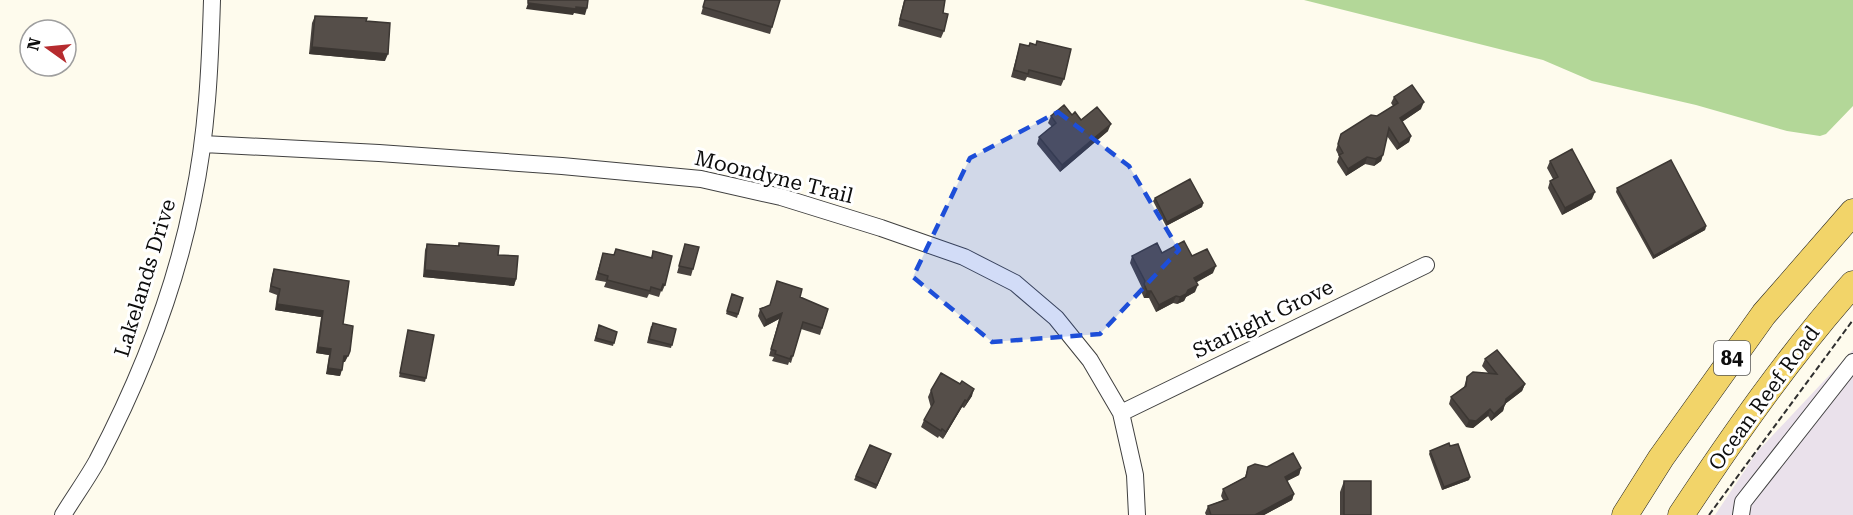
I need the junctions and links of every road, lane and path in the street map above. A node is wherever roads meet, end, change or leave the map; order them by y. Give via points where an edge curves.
1 (212, 0) edge
2 (202, 144) junction
3 (1853, 212) edge
4 (1426, 265) dead end
5 (1853, 284) edge
6 (1853, 320) edge
7 (1853, 362) edge
8 (1120, 413) junction
9 (63, 515) edge
10 (1137, 515) edge
11 (1625, 515) edge
12 (1681, 515) edge
13 (1709, 515) edge
14 (1741, 515) edge

1 - 2 street, Lakelands Drive
2 - 8 street, Moondyne Trail via 379,153 701,179 792,201 964,257 1014,283 1056,318 1090,360
2 - 9 street, Lakelands Drive via 193,201 168,296 140,370 96,462
3 - 11 main road, 84 via 1764,314
4 - 8 street, Starlight Grove
5 - 12 main road, Ocean Reef Road / 84 via 1780,373
6 - 13 path
7 - 14 street via 1743,502
8 - 10 street, Moondyne Trail via 1135,475

